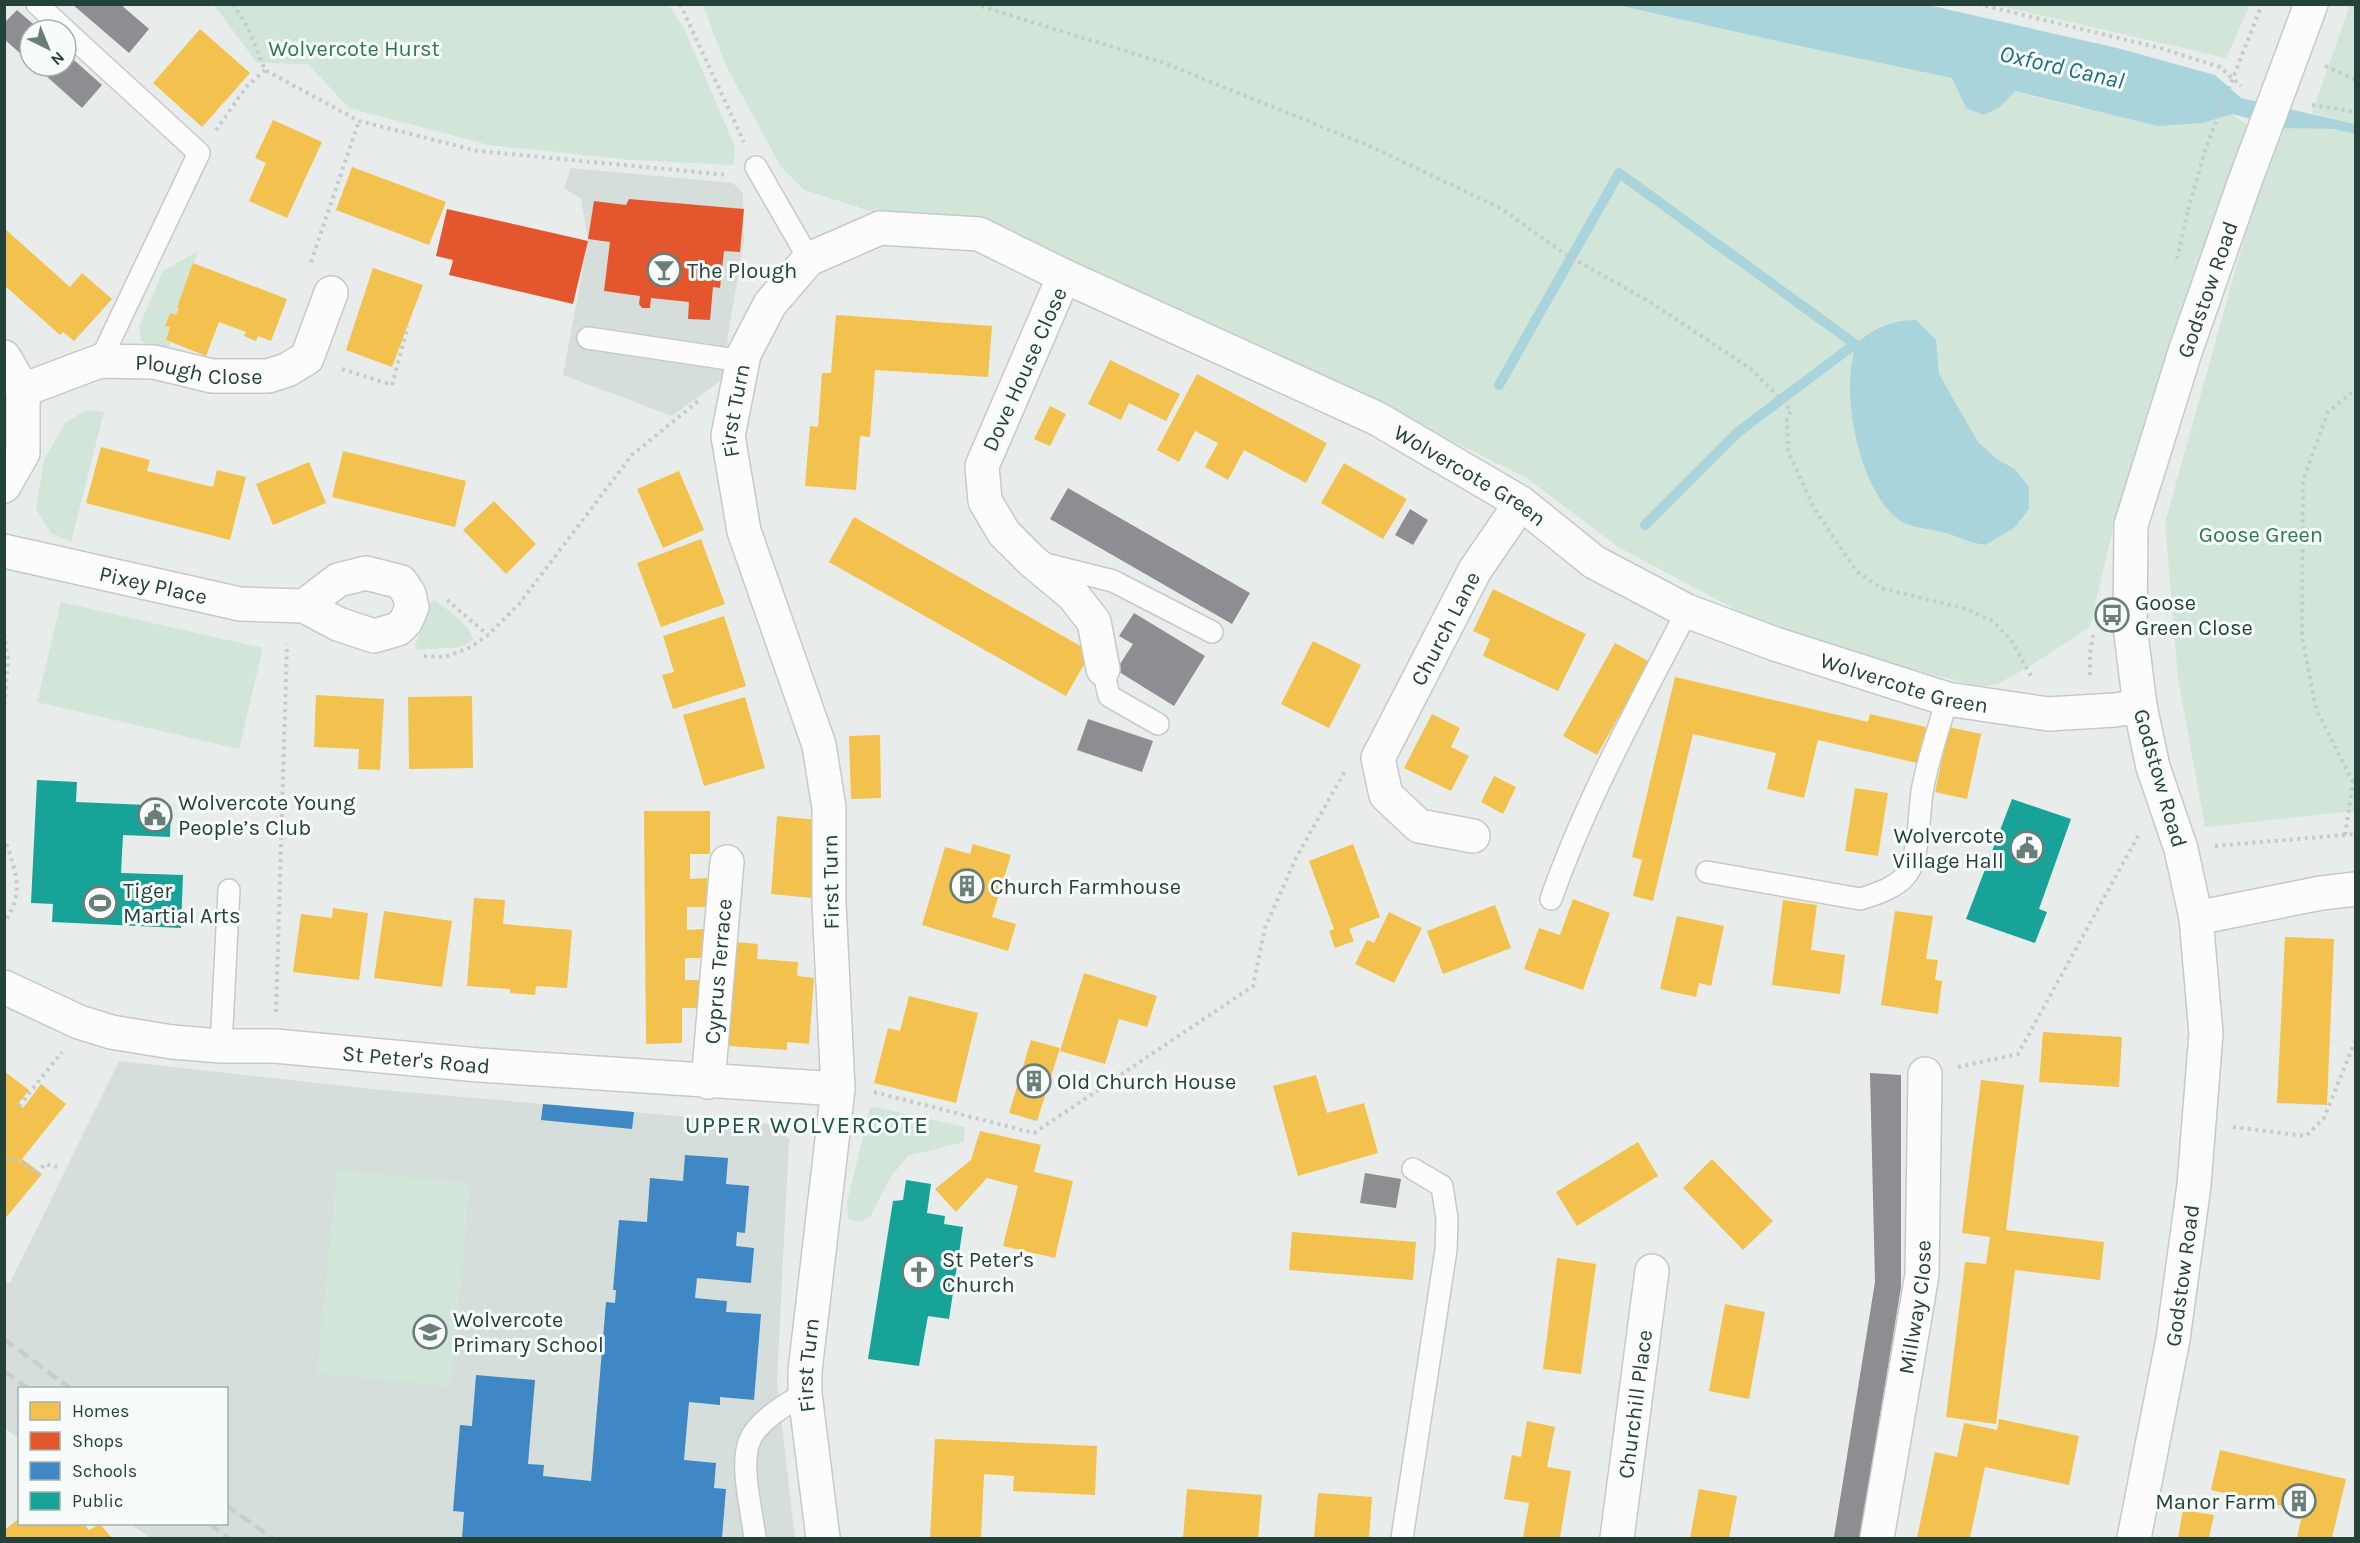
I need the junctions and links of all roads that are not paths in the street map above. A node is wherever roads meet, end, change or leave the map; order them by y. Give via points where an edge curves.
1 (37, 4) edge
2 (2311, 4) edge
3 (52, 18) edge
4 (78, 43) edge
5 (760, 173) road end
6 (809, 259) junction
7 (1064, 276) junction
8 (331, 293) road end
9 (588, 338) dead end
10 (4, 357) edge
11 (100, 360) junction
12 (741, 364) junction
13 (23, 390) junction
14 (4, 486) edge
15 (1521, 503) junction
16 (4, 551) edge
17 (1032, 561) junction
18 (304, 606) dead end
19 (1687, 611) junction
20 (1212, 632) dead end
21 (1102, 669) joint
22 (1947, 699) junction
23 (2140, 706) junction
24 (1158, 724) dead end
25 (1473, 836) dead end
26 (727, 862) dead end
27 (1707, 872) dead end
28 (2355, 889) edge
29 (229, 890) dead end
30 (1551, 899) dead end
31 (2196, 918) junction
32 (4, 987) edge
33 (221, 1046) junction
34 (1924, 1074) road end
35 (708, 1082) junction
36 (838, 1089) junction
37 (1413, 1169) dead end
38 (1652, 1271) dead end
39 (805, 1395) junction
40 (755, 1539) edge
41 (823, 1539) edge
42 (1402, 1539) edge
43 (1617, 1539) edge
44 (1877, 1539) edge
45 (2134, 1539) edge

1 - 3 lane
2 - 23 street, Godstow Road, bridge via 2308,57 2245,181 2131,525 2130,626
4 - 11 lane via 199,153
5 - 6 lane
6 - 7 street, Wolvercote Green via 880,228 979,234
6 - 12 street, First Turn via 770,304
7 - 15 street, Wolvercote Green via 1376,418
7 - 17 street, Dove House Close via 982,466 985,501 1004,533
8 - 11 street, Plough Close via 307,358 268,376 212,376 154,362
9 - 12 lane
10 - 13 street
11 - 13 street, Plough Close
12 - 36 street, First Turn via 728,435 744,531 819,745 829,808 829,902
13 - 14 street via 22,453
15 - 19 street, Wolvercote Green via 1594,561
15 - 25 street, Church Lane via 1475,570 1378,758 1386,795 1419,826
16 - 18 street, Pixey Place via 240,604
17 - 20 lane via 1113,581
17 - 21 street, Dove House Close via 1074,595 1094,622
19 - 22 street, Wolvercote Green via 1775,644
19 - 30 lane via 1602,778
21 - 24 lane via 1108,696
22 - 23 street, Wolvercote Green via 2048,714
22 - 27 lane via 1922,789 1910,870 1881,893 1860,899
23 - 31 street, Godstow Road via 2153,767 2181,849
26 - 35 street, Cyprus Terrace
28 - 31 street
29 - 33 lane
31 - 45 street, Godstow Road via 2206,1033 2194,1185 2173,1339
32 - 33 street, St Peter's Road via 79,1022 172,1042
33 - 35 street, St Peter's Road via 275,1046
34 - 44 street, Millway Close via 1922,1275
35 - 36 street, St Peter's Road
36 - 39 street, First Turn
37 - 42 lane via 1442,1186 1447,1219 1446,1250
38 - 43 street, Churchill Place
39 - 40 lane via 785,1404 750,1440 746,1462
39 - 41 street, First Turn

